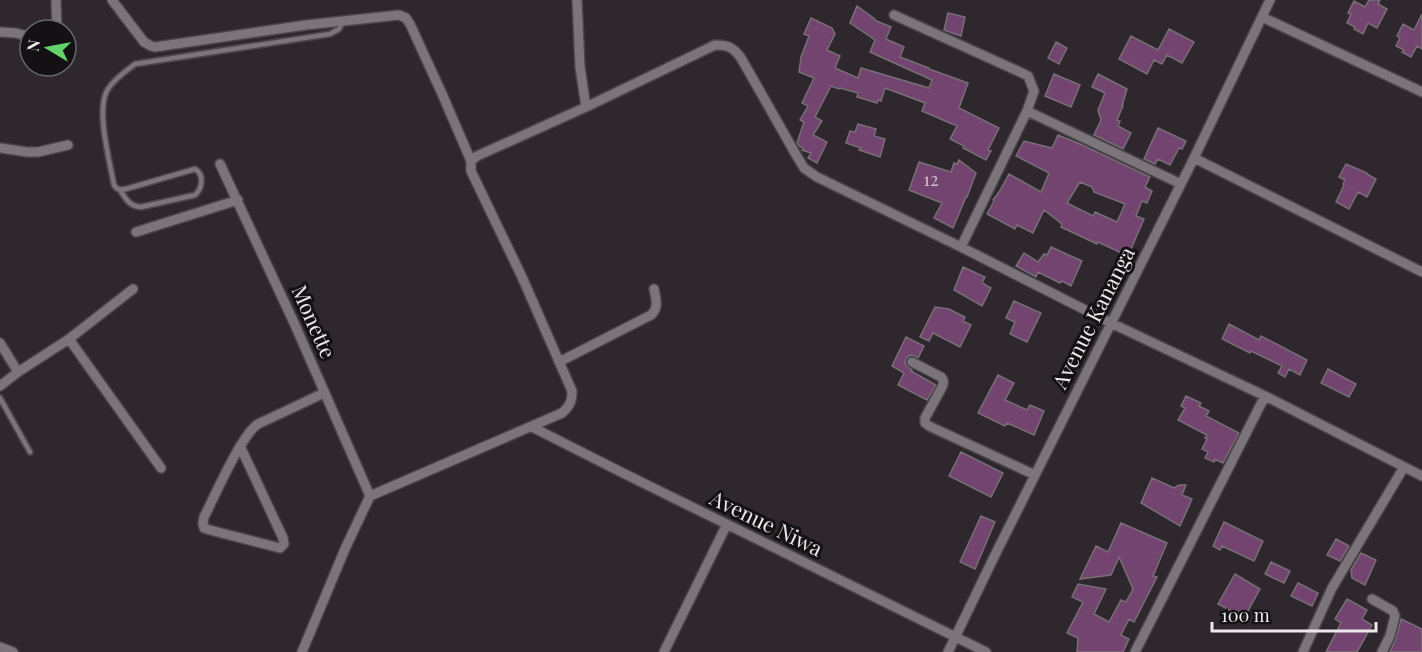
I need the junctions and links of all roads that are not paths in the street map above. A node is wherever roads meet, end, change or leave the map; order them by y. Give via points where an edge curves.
1 (56, 0) edge
2 (112, 0) edge
3 (577, 0) edge
4 (1270, 0) edge
5 (894, 15) dead end
6 (1262, 17) junction
7 (57, 18) edge
8 (345, 20) junction
9 (0, 32) edge
10 (18, 34) edge
11 (1421, 90) edge
12 (586, 107) junction
13 (1027, 111) junction
14 (68, 145) dead end
15 (0, 148) edge
16 (1194, 158) junction
17 (471, 161) junction
18 (220, 164) dead end
19 (1181, 184) junction
20 (120, 190) junction
21 (238, 200) junction
22 (136, 232) dead end
23 (960, 247) junction
24 (1422, 272) edge
25 (133, 289) dead end
26 (654, 289) dead end
27 (1111, 323) junction
28 (69, 339) junction
29 (0, 344) edge
30 (559, 362) junction
31 (912, 362) dead end
32 (18, 372) junction
33 (0, 386) edge
34 (324, 393) junction
35 (1265, 396) junction
36 (0, 398) edge
37 (532, 427) junction
38 (240, 446) junction
39 (30, 452) dead end
40 (1404, 467) junction
41 (160, 468) dead end
42 (1035, 475) junction
43 (1422, 476) edge
44 (370, 496) junction
45 (727, 524) junction
46 (1372, 599) dead end
47 (956, 638) junction
48 (0, 647) edge
49 (13, 652) edge
50 (302, 652) edge
51 (664, 652) edge
52 (948, 652) edge
53 (986, 652) edge
54 (1135, 652) edge
55 (1303, 652) edge
56 (1382, 652) edge

1 - 7 street
2 - 8 street via 144,42 155,47
3 - 12 street via 579,67
4 - 6 street, Avenue Kananga
5 - 13 street via 1028,76 1034,91
6 - 11 street
6 - 16 street, Avenue Kananga
8 - 17 street via 399,15 406,18
8 - 20 lane via 330,34 135,64 108,88 103,99 114,184
9 - 10 street
12 - 17 street
12 - 23 street via 715,45 725,45 741,58 804,168
13 - 19 street
13 - 23 street
14 - 15 street via 38,152
16 - 19 street, Avenue Kananga
16 - 24 street
17 - 30 street via 471,171
18 - 21 street, Monette
19 - 27 street, Avenue Kananga
20 - 20 lane via 130,204 141,207 195,195 202,185 201,174 195,169
21 - 22 street
21 - 34 street, Monette
23 - 27 street
25 - 28 street
26 - 30 street via 657,306 651,315
27 - 35 street
27 - 42 street, Avenue Kananga
28 - 32 street
28 - 41 street
29 - 32 street
30 - 37 street via 572,391 570,405
31 - 42 street via 943,380 925,423
32 - 33 street
34 - 38 street via 258,423
34 - 44 street, Monette
35 - 40 street
35 - 54 street
36 - 39 lane
37 - 44 street
37 - 45 street, Avenue Niwa
38 - 38 street via 283,538 280,548 204,528 202,523
40 - 43 street
40 - 55 street via 1332,588
42 - 47 street, Avenue Kananga
44 - 50 street
45 - 47 street, Avenue Niwa
45 - 51 street
46 - 56 street via 1395,616
47 - 52 street, Avenue Kananga
47 - 53 street, Avenue Niwa
48 - 49 street

